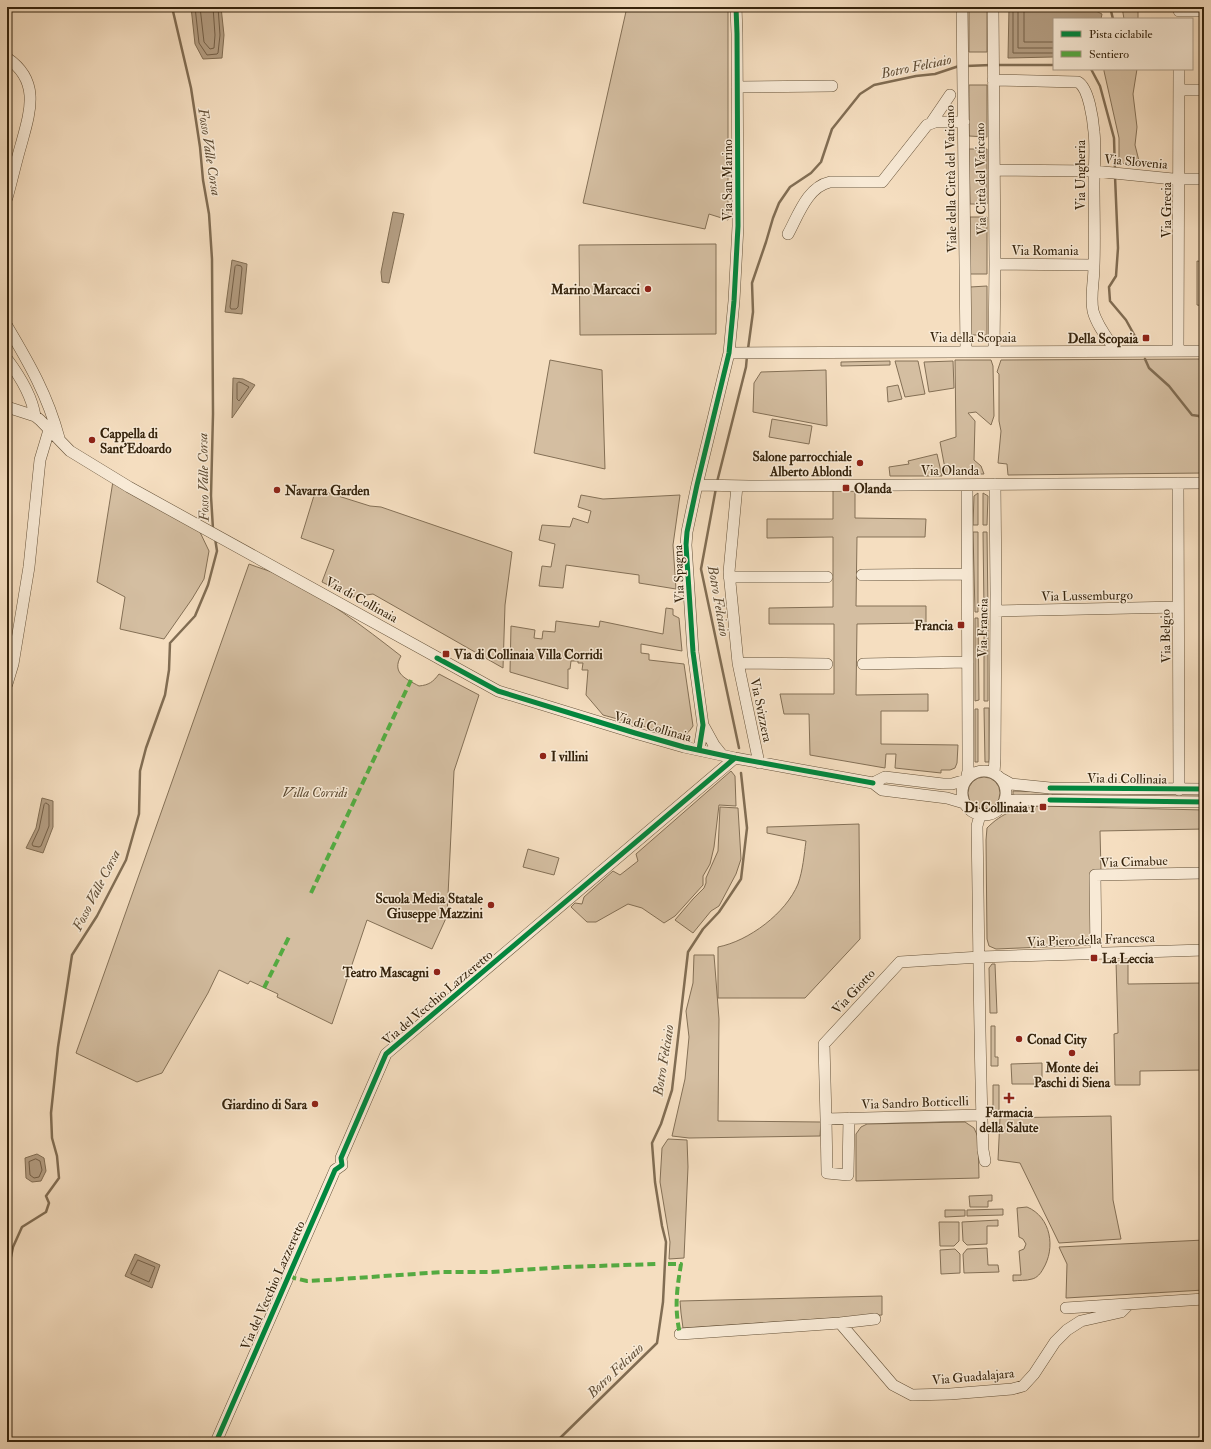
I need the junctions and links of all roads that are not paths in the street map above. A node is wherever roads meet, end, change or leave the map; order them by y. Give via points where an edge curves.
1 (736, 7) edge
2 (962, 7) edge
3 (993, 7) edge
4 (1204, 11) edge
5 (1179, 12) edge
6 (7, 58) edge
7 (1180, 70) edge
8 (993, 71) junction
9 (832, 86) dead end
10 (737, 87) junction
11 (1180, 90) junction
12 (1204, 90) edge
13 (950, 95) dead end
14 (964, 122) junction
15 (931, 123) junction
16 (994, 170) junction
17 (1098, 172) junction
18 (1180, 179) junction
19 (1204, 179) edge
20 (7, 198) edge
21 (788, 234) dead end
22 (995, 264) junction
23 (1094, 264) junction
24 (7, 326) edge
25 (966, 351) junction
26 (994, 351) junction
27 (1116, 351) junction
28 (1178, 351) junction
29 (1204, 351) edge
30 (729, 353) junction
31 (7, 359) edge
32 (7, 407) edge
33 (35, 416) junction
34 (49, 430) junction
35 (59, 439) junction
36 (1178, 483) junction
37 (1204, 483) edge
38 (995, 484) junction
39 (697, 485) junction
40 (967, 485) junction
41 (735, 486) junction
42 (967, 574) junction
43 (862, 575) dead end
44 (827, 576) dead end
45 (729, 578) junction
46 (1178, 607) junction
47 (996, 611) junction
48 (968, 662) junction
49 (738, 663) junction
50 (827, 664) dead end
51 (862, 664) dead end
52 (7, 684) edge
53 (703, 725) junction
54 (699, 750) junction
55 (722, 755) junction
56 (735, 758) junction
57 (759, 763) junction
58 (998, 776) junction
59 (966, 780) junction
60 (873, 783) junction
61 (1204, 789) edge
62 (1179, 790) junction
63 (1204, 802) edge
64 (964, 803) junction
65 (1002, 805) junction
66 (980, 815) junction
67 (1204, 873) edge
68 (1204, 950) edge
69 (1096, 953) junction
70 (980, 957) junction
71 (982, 1115) junction
72 (849, 1118) junction
73 (826, 1119) junction
74 (985, 1161) dead end
75 (1204, 1299) edge
76 (1129, 1304) junction
77 (1066, 1308) dead end
78 (875, 1319) dead end
79 (840, 1323) junction
80 (680, 1334) dead end
81 (216, 1442) edge

1 - 10 street, Via San Marino
2 - 14 street, Viale della Città del Vaticano
3 - 8 street, Via Città del Vaticano
4 - 5 street
6 - 20 street via 18,66 27,81 30,96
7 - 11 street, Via Grecia
8 - 16 street, Via Città del Vaticano
8 - 17 street, Via Ungheria via 1082,84 1093,122
9 - 10 street
10 - 30 street, Via San Marino via 738,231
11 - 12 street
11 - 18 street, Via Grecia
13 - 15 street
14 - 15 street, Via Città del Vaticano
14 - 25 street, Viale della Città del Vaticano
15 - 21 street via 924,128 882,182 830,182 814,189
16 - 17 street, Via Slovenia
16 - 22 street, Via Città del Vaticano
17 - 18 street, Via Slovenia
17 - 23 street, Via Ungheria
18 - 19 street, Via Slovenia
18 - 28 street, Via Grecia
22 - 23 street, Via Romania
22 - 26 street, Via Città del Vaticano
23 - 27 street, Via Ungheria via 1091,289 1094,313 1098,324
24 - 35 street via 39,381
25 - 26 street, Via della Scopaia
25 - 30 street, Via della Scopaia
26 - 27 street, Via della Scopaia
27 - 28 street, Via della Scopaia
28 - 29 street, Via della Scopaia
30 - 39 street, Via Spagna
31 - 33 street via 31,402
32 - 33 street, Via di Collinaia
33 - 34 street, Via di Collinaia
34 - 35 street, Via di Collinaia
34 - 52 street via 40,460 29,567 13,664
35 - 54 street, Via di Collinaia via 70,451 92,465 498,691
36 - 37 street, Via Olanda
36 - 38 street, Via Olanda
36 - 46 street, Via Belgio
38 - 40 street, Via Olanda
38 - 47 street, Via Francia
39 - 41 street, Via Olanda
39 - 53 street, Via Spagna via 686,545 693,652
40 - 41 street, Via Olanda
40 - 42 street, Via Francia
41 - 45 street, Via Svizzera
42 - 43 street
42 - 48 street, Via Francia
44 - 45 street
45 - 49 street, Via Svizzera
46 - 47 street, Via Lussemburgo
46 - 62 street, Via Belgio
47 - 58 street, Via Francia
48 - 51 street, Via Francia
48 - 59 street, Via Francia
49 - 50 street, Via Svizzera
49 - 57 street, Via Svizzera
53 - 54 street, Via Spagna
53 - 55 street, Via Spagna
54 - 55 street, Via di Collinaia
55 - 56 street, Via di Collinaia
56 - 57 street, Via di Collinaia
56 - 81 street, Via del Vecchio Lazzeretto via 386,1054 341,1158 342,1165 335,1170
57 - 60 street, Via di Collinaia
58 - 59 street via 981,772
58 - 62 street, Via di Collinaia via 1011,784 1050,788
58 - 65 street via 1006,791
59 - 60 street, Via di Collinaia via 943,784 885,777
59 - 64 street via 962,792
60 - 64 street, Via di Collinaia via 882,790 947,798
61 - 62 street, Via di Collinaia
63 - 65 street, Via di Collinaia via 1016,800
64 - 66 street
65 - 66 street via 993,813
66 - 70 street via 977,826
67 - 69 street, Via Cimabue via 1095,875
68 - 69 street, Via Piero della Francesca
69 - 70 street, Via Piero della Francesca
70 - 71 street
70 - 73 street, Via Giotto via 900,962 824,1044
71 - 72 street, Via Sandro Botticelli
71 - 74 street via 982,1150
72 - 73 street, Via Sandro Botticelli
72 - 73 street, Via Sandro Botticelli via 848,1175 826,1174
75 - 76 street, Via Guadalajara
76 - 77 street, Via Guadalajara
76 - 79 street, Via Guadalajara via 1121,1312 1081,1322 1067,1330 1055,1342 1023,1386 950,1394 912,1395 903,1392 893,1385
78 - 79 street
79 - 80 street

